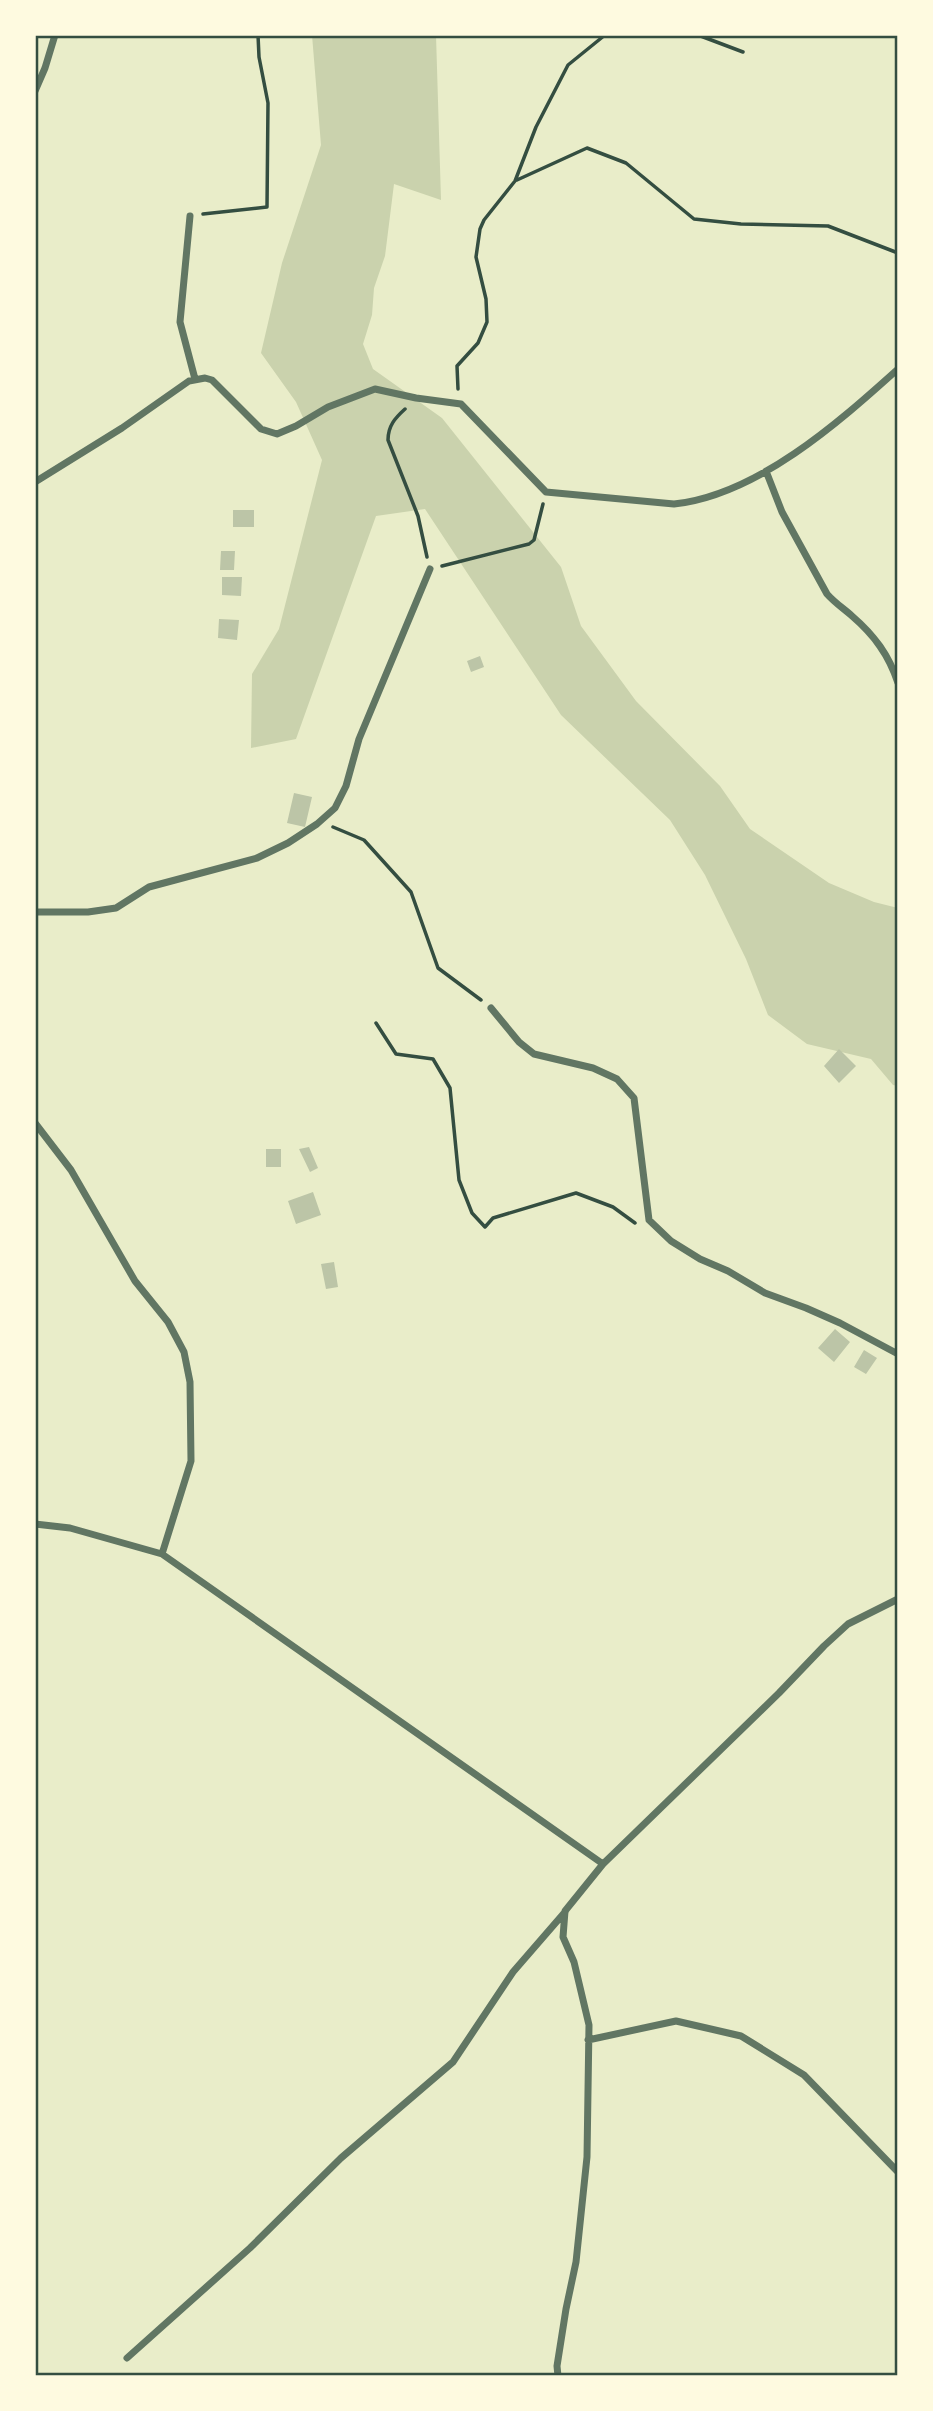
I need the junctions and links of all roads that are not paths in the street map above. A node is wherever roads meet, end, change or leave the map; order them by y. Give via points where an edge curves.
1 (55, 35) edge
2 (35, 91) edge
3 (190, 216) road end
4 (898, 369) edge
5 (194, 379) junction
6 (766, 471) junction
7 (35, 482) edge
8 (430, 569) road end
9 (898, 683) edge
10 (35, 912) edge
11 (491, 1008) road end
12 (35, 1123) edge
13 (898, 1354) edge
14 (35, 1524) edge
15 (162, 1554) junction
16 (898, 1599) edge
17 (603, 1864) junction
18 (565, 1911) junction
19 (588, 2040) junction
20 (898, 2172) edge
21 (127, 2358) dead end
22 (558, 2376) edge

1 - 2 street
3 - 5 street via 180,322
4 - 6 street via 839,422
5 - 6 street via 212,380 261,429 277,434 367,391 461,404 546,492 674,504 706,498
5 - 7 street
6 - 9 street via 782,512 827,594 882,647
8 - 10 street via 359,739 346,786 335,808 323,819 257,858 149,887 116,908
11 - 13 street via 534,1054 593,1068 617,1079 634,1098 649,1220 671,1241 765,1293 840,1323
12 - 15 street via 71,1170 135,1281 168,1322 184,1352 190,1382 191,1461
14 - 15 street via 70,1528
15 - 17 street
16 - 17 street via 848,1624
17 - 18 street
18 - 19 street via 563,1937 575,1962
18 - 21 street via 513,1972 453,2062 341,2158 250,2248
19 - 20 street via 676,2021 741,2036 804,2074
19 - 22 street via 587,2157

